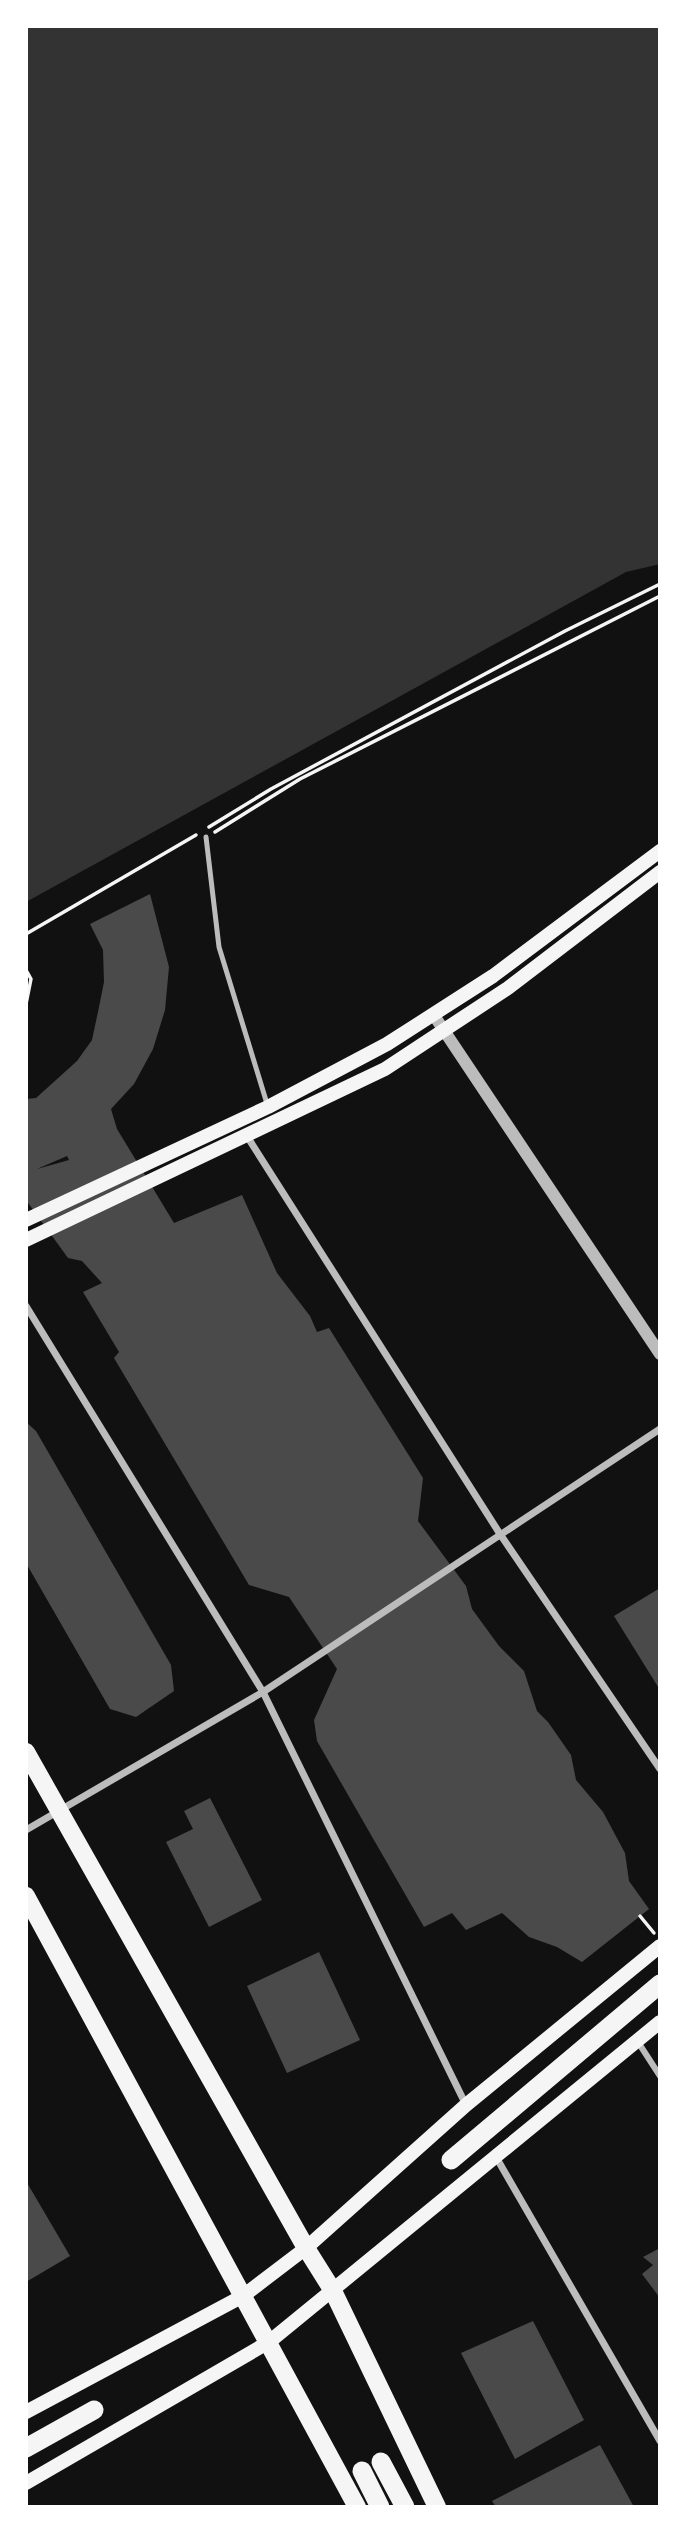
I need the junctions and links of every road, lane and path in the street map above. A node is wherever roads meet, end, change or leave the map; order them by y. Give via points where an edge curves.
1 (660, 584) edge
2 (660, 596) edge
3 (208, 827) dead end
4 (198, 834) dead end
5 (206, 837) joint
6 (660, 851) edge
7 (660, 872) edge
8 (26, 934) edge
9 (26, 970) edge
10 (26, 1004) edge
11 (433, 1014) junction
12 (444, 1030) junction
13 (268, 1107) junction
14 (239, 1119) junction
15 (246, 1135) junction
16 (26, 1220) edge
17 (26, 1240) edge
18 (26, 1306) edge
19 (660, 1354) edge
20 (660, 1429) edge
21 (500, 1534) junction
22 (263, 1692) junction
23 (26, 1752) edge
24 (660, 1769) edge
25 (60, 1812) junction
26 (26, 1830) edge
27 (26, 1896) edge
28 (640, 1916) dead end
29 (660, 1943) edge
30 (660, 1984) edge
31 (660, 2022) edge
32 (637, 2040) junction
33 (660, 2076) edge
34 (466, 2105) junction
35 (496, 2157) junction
36 (452, 2160) dead end
37 (306, 2248) junction
38 (333, 2291) junction
39 (243, 2296) junction
40 (270, 2342) junction
41 (94, 2410) dead end
42 (26, 2412) edge
43 (660, 2441) edge
44 (26, 2448) edge
45 (381, 2462) dead end
46 (362, 2472) dead end
47 (26, 2483) edge
48 (357, 2507) edge
49 (380, 2507) edge
50 (404, 2507) edge
51 (437, 2507) edge

1 - 3 path via 271,789
2 - 5 path via 300,779
4 - 8 path
5 - 13 lane via 219,947
6 - 11 main road via 493,976
7 - 12 main road via 508,988
9 - 10 path via 31,979
11 - 12 street
11 - 13 main road via 387,1044
12 - 15 main road via 385,1069
12 - 19 street
13 - 14 main road
14 - 15 street
14 - 16 main road
15 - 17 main road
15 - 21 street
18 - 22 street
20 - 21 street
21 - 22 street
21 - 24 street
22 - 25 street
22 - 34 street
23 - 25 main road
25 - 26 street
25 - 37 main road
27 - 39 main road
28 - 29 path
29 - 34 main road
30 - 36 highway
31 - 32 main road
32 - 33 street
32 - 35 main road
34 - 37 main road
35 - 38 main road
35 - 43 street
37 - 38 main road
37 - 39 main road
38 - 40 main road
38 - 51 main road
39 - 40 main road
39 - 42 main road
40 - 47 main road
40 - 48 main road
41 - 44 highway
45 - 50 highway
46 - 49 highway

